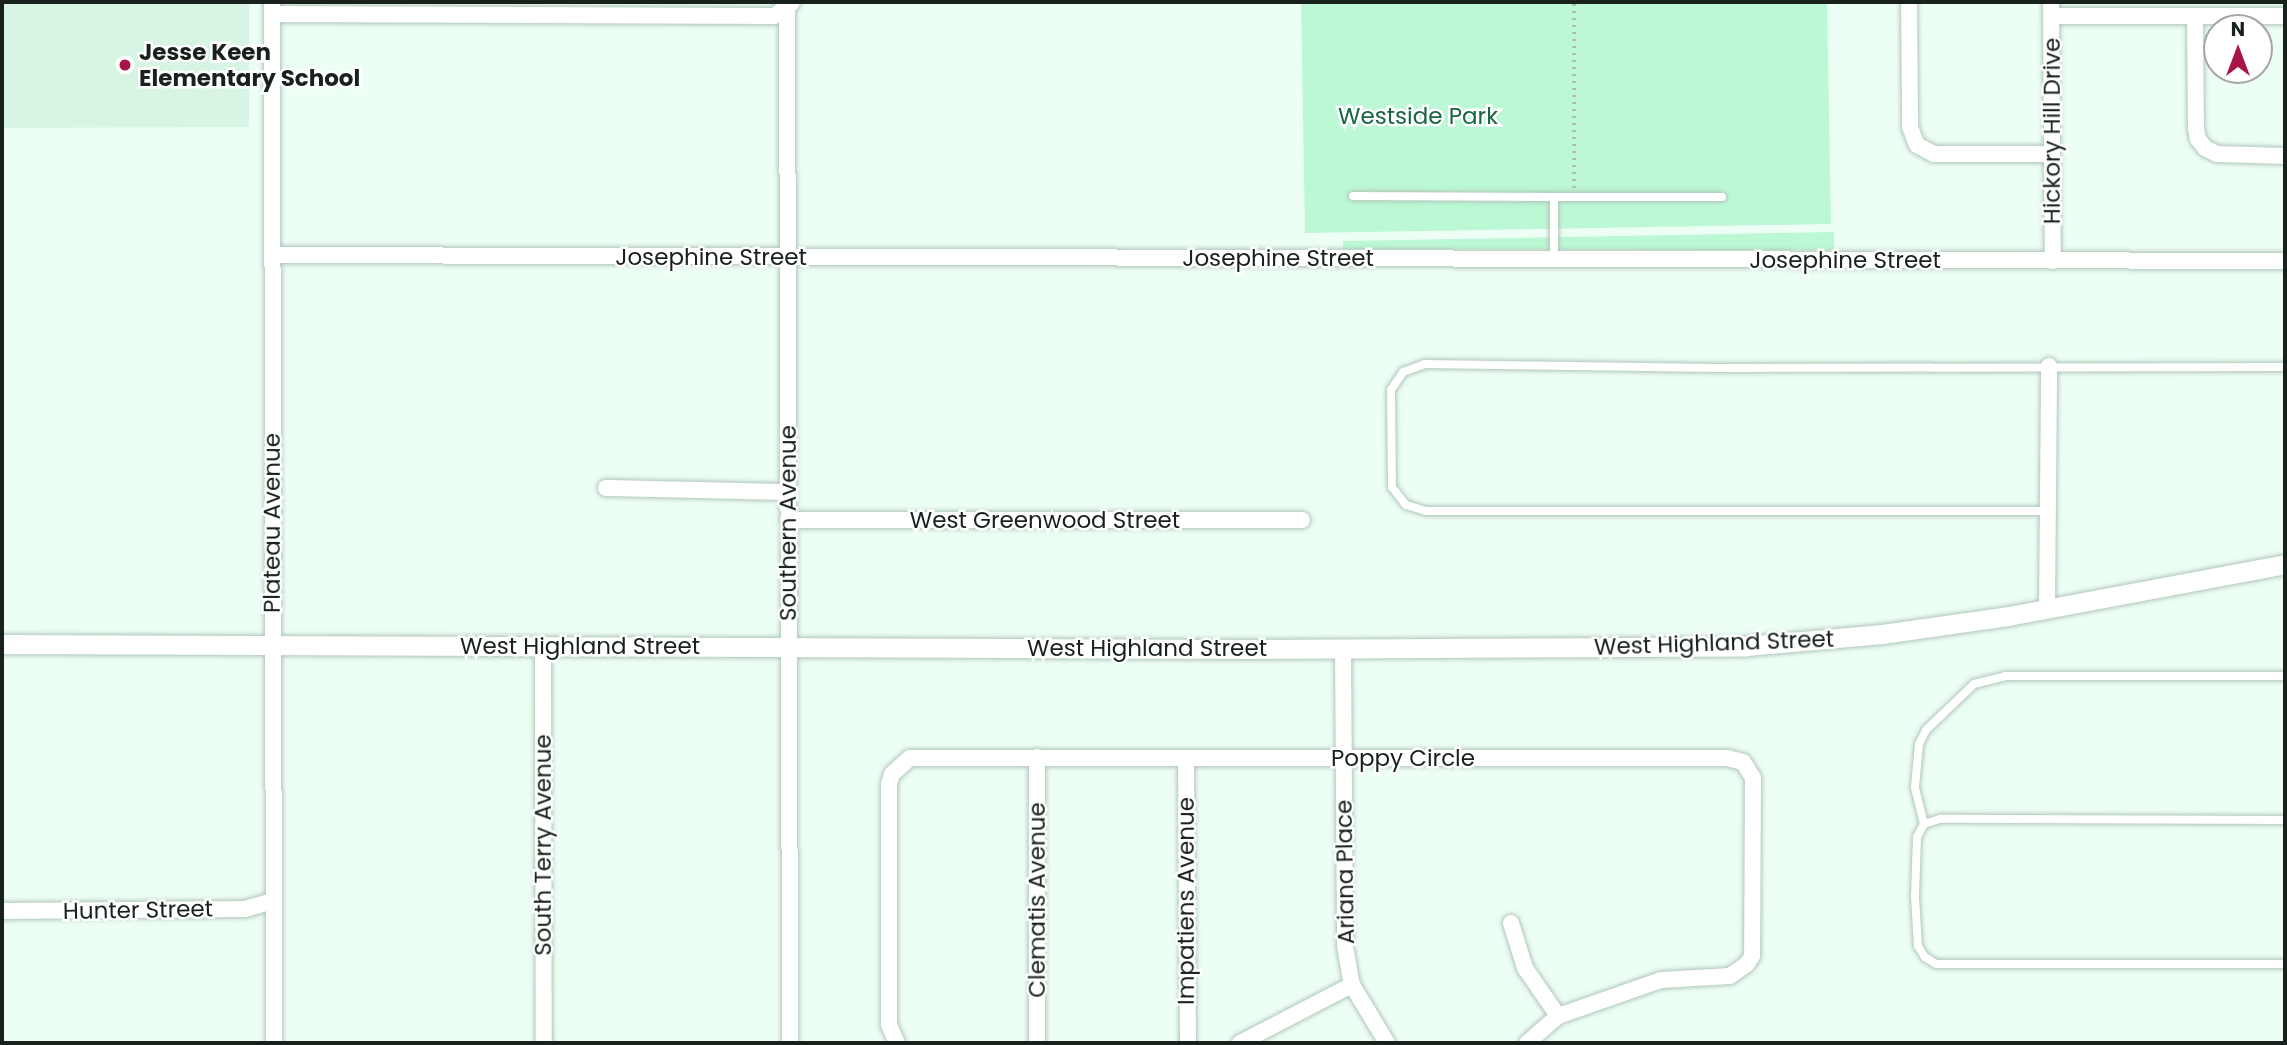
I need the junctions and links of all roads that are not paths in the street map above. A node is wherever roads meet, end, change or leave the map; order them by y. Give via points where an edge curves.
1 (1909, 2) edge
2 (789, 3) edge
3 (272, 8) edge
4 (2052, 9) edge
5 (2195, 16) junction
6 (2285, 16) edge
7 (2052, 154) junction
8 (2285, 156) edge
9 (1353, 196) dead end
10 (1555, 197) junction
11 (1722, 197) dead end
12 (272, 255) junction
13 (788, 257) junction
14 (1554, 259) junction
15 (2053, 261) junction
16 (2285, 261) edge
17 (2049, 366) junction
18 (2285, 367) edge
19 (606, 488) dead end
20 (788, 492) junction
21 (2048, 512) junction
22 (788, 520) junction
23 (1303, 520) dead end
24 (2285, 564) edge
25 (2048, 609) junction
26 (2, 643) edge
27 (273, 645) junction
28 (790, 646) junction
29 (543, 647) junction
30 (1343, 649) junction
31 (2285, 676) edge
32 (1037, 757) junction
33 (1186, 758) junction
34 (1343, 758) junction
35 (2285, 820) edge
36 (1924, 824) junction
37 (273, 901) junction
38 (2, 911) edge
39 (1511, 923) dead end
40 (2285, 964) edge
41 (1352, 985) junction
42 (1558, 1016) junction
43 (274, 1043) edge
44 (544, 1043) edge
45 (790, 1043) edge
46 (897, 1043) edge
47 (1037, 1043) edge
48 (1188, 1043) edge
49 (1240, 1043) edge
50 (1387, 1043) edge
51 (1527, 1043) edge

1 - 7 street via 1910,127 1917,145 1934,154
2 - 3 street via 774,16
2 - 13 street, Southern Avenue
3 - 12 street, Plateau Avenue
4 - 5 street
4 - 7 street, Hickory Hill Drive
5 - 6 street
5 - 8 street via 2198,139 2217,154
7 - 15 street, Hickory Hill Drive
9 - 10 lane
10 - 11 lane
10 - 14 lane
12 - 13 street, Josephine Street
12 - 27 street, Plateau Avenue
13 - 14 street, Josephine Street
13 - 20 street, Southern Avenue
14 - 15 street, Josephine Street
15 - 16 street, Josephine Street
17 - 18 lane
17 - 21 street
17 - 21 lane via 1424,364 1403,372 1391,390 1392,487 1406,505 1426,512
19 - 20 street
20 - 22 street, Southern Avenue
21 - 25 street
22 - 23 street, West Greenwood Street
22 - 28 street, Southern Avenue
24 - 25 street, West Highland Street
25 - 30 street, West Highland Street via 1882,634 1746,646
26 - 27 street, West Highland Street
27 - 29 street, West Highland Street
27 - 37 street, Plateau Avenue
28 - 29 street, West Highland Street
28 - 30 street, West Highland Street
28 - 45 street, Southern Avenue
29 - 44 street, South Terry Avenue
30 - 34 street, Ariana Place
31 - 36 lane via 2005,676 1974,684 1926,730 1919,744 1914,787
32 - 33 street, Poppy Circle
32 - 46 street, Poppy Circle via 910,758 892,774 889,1025
32 - 47 street, Clematis Avenue
33 - 34 street, Poppy Circle
33 - 48 street, Impatiens Avenue
34 - 41 street, Ariana Place via 1344,930
34 - 42 street, Poppy Circle via 1727,758 1749,768 1753,778 1752,956 1747,964 1730,976 1661,980
35 - 36 lane via 1940,819
36 - 40 lane via 1917,837 1916,934 1925,957 1936,964
37 - 38 street, Hunter Street via 245,909
37 - 43 street, Plateau Avenue
39 - 42 street via 1525,968
41 - 49 street
41 - 50 street, Ariana Place
42 - 51 street, Poppy Circle

